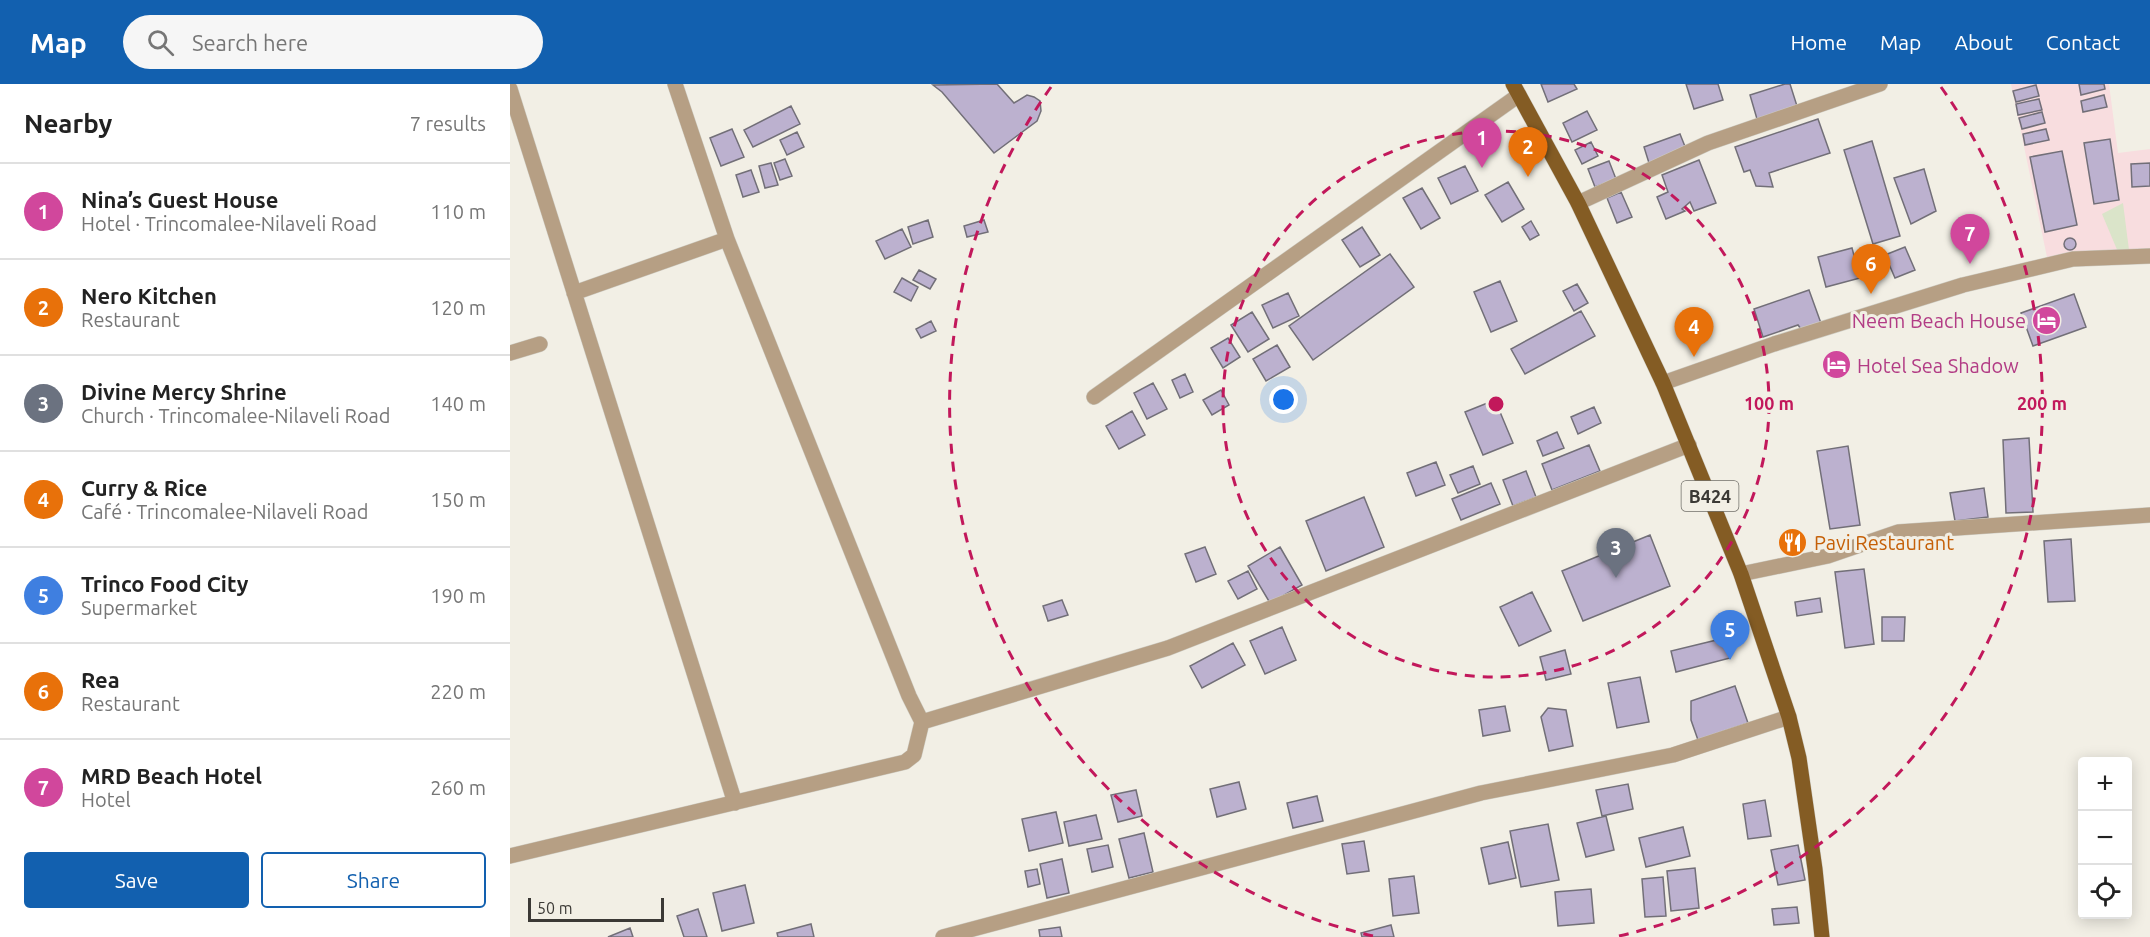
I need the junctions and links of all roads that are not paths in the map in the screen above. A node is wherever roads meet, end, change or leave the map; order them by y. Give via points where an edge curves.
1 (675, 84) edge
2 (1880, 84) edge
3 (510, 89) edge
4 (1516, 89) edge
5 (514, 111) edge
6 (1578, 203) junction
7 (727, 239) junction
8 (2150, 256) edge
9 (574, 293) junction
10 (540, 344) dead end
11 (510, 353) edge
12 (1663, 383) junction
13 (1094, 397) dead end
14 (1689, 445) junction
15 (2150, 515) edge
16 (1741, 574) junction
17 (1789, 717) junction
18 (922, 722) junction
19 (735, 803) junction
20 (510, 856) edge
21 (943, 937) edge
22 (1822, 937) edge

1 - 7 street
2 - 6 street via 1708,143
3 - 5 street
4 - 6 main road, B424
4 - 13 street
5 - 9 street
6 - 12 main road, B424
7 - 9 street
7 - 18 street
8 - 12 street via 2073,259 1963,285
9 - 19 street
10 - 11 street
12 - 14 main road, B424
14 - 16 main road, B424
14 - 18 street via 1168,648
15 - 16 street via 1898,532 1828,556
16 - 17 main road, B424
17 - 21 street via 1673,755 1481,793
17 - 22 main road, B424 via 1815,869
18 - 19 street via 914,755 905,762
19 - 20 street

